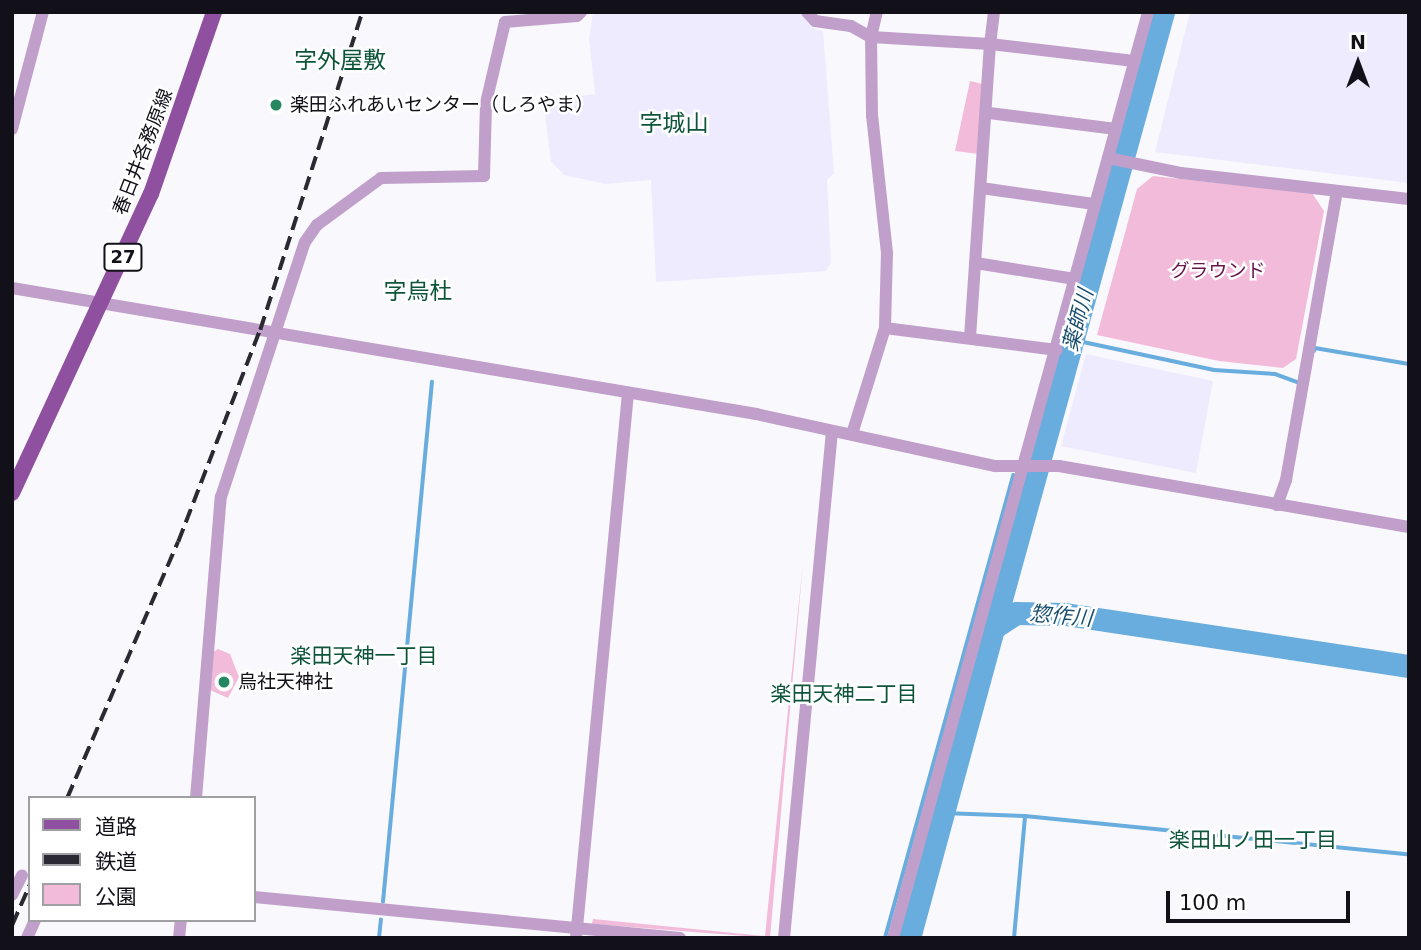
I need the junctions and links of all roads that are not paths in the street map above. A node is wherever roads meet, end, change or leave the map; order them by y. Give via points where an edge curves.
1 (43, 12) edge
2 (214, 12) edge
3 (581, 12) edge
4 (807, 12) edge
5 (877, 12) edge
6 (993, 12) edge
7 (1148, 12) edge
8 (871, 37) junction
9 (990, 44) junction
10 (1134, 61) junction
11 (989, 113) junction
12 (12, 129) edge
13 (1116, 129) junction
14 (1111, 159) junction
15 (981, 188) junction
16 (1337, 191) junction
17 (1409, 199) edge
18 (1094, 204) junction
19 (976, 264) junction
20 (1075, 279) junction
21 (12, 288) edge
22 (104, 301) junction
23 (885, 328) junction
24 (273, 333) junction
25 (970, 336) junction
26 (1057, 350) junction
27 (628, 393) junction
28 (832, 430) junction
29 (852, 434) junction
30 (1021, 464) junction
31 (12, 493) edge
32 (1278, 505) junction
33 (1409, 527) edge
34 (197, 796) edge
35 (21, 875) edge
36 (12, 895) edge
37 (256, 897) edge
38 (34, 922) edge
39 (576, 933) edge
40 (27, 938) edge
41 (680, 938) edge
42 (784, 938) edge
43 (893, 938) edge

1 - 12 street
2 - 22 main road, 春日井各務原線 / 27 via 181,117
3 - 24 street via 578,16 505,22 486,103 484,176 388,176 372,182 310,233
4 - 8 street via 815,21 851,26
5 - 8 street
6 - 9 street
7 - 10 street
8 - 9 street
8 - 23 street via 872,116 887,253
9 - 10 street
9 - 11 street
10 - 13 street
11 - 13 street
11 - 15 street
13 - 14 street
14 - 16 street
14 - 18 street
15 - 18 street
15 - 19 street
16 - 17 street
16 - 32 street
18 - 20 street
19 - 20 street
19 - 25 street
20 - 26 street
21 - 22 street
22 - 24 street
22 - 31 main road, 春日井各務原線 / 27
23 - 25 street
23 - 29 street
24 - 27 street
24 - 34 street via 221,497
25 - 26 street
26 - 30 street
27 - 28 street
27 - 39 street
28 - 29 street
28 - 42 street
29 - 30 street via 995,466
30 - 32 street via 1059,466
30 - 43 street
32 - 33 street
35 - 36 street
37 - 39 street
38 - 40 street
39 - 41 street

